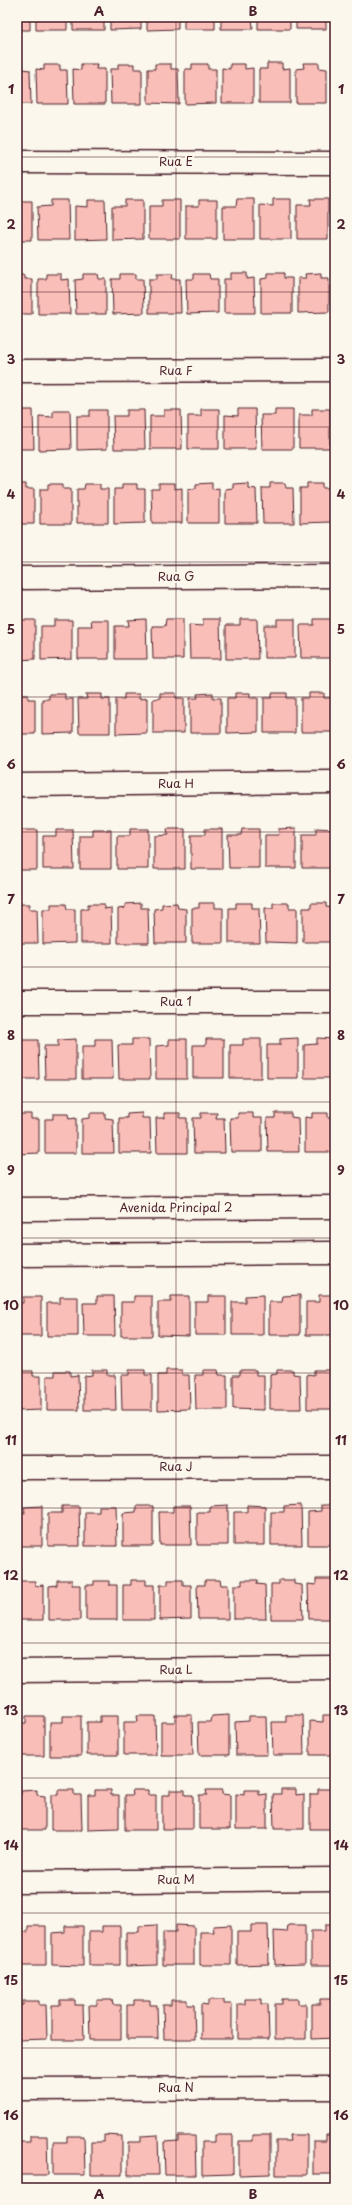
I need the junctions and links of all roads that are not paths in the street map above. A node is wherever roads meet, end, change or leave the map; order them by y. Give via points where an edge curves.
1 (17, 162) edge
2 (335, 163) edge
3 (335, 370) edge
4 (17, 371) edge
5 (335, 576) edge
6 (17, 578) edge
7 (335, 782) edge
8 (17, 785) edge
9 (17, 1002) edge
10 (335, 1002) edge
11 (335, 1207) edge
12 (17, 1209) edge
13 (335, 1253) edge
14 (17, 1255) edge
15 (335, 1467) edge
16 (17, 1468) edge
17 (335, 1668) edge
18 (17, 1671) edge
19 (335, 1879) edge
20 (17, 1882) edge
21 (335, 2088) edge
22 (17, 2090) edge

1 - 2 street, Rua E
3 - 4 street, Rua F
5 - 6 street, Rua G
7 - 8 street, Rua H
9 - 10 street, Rua 1
11 - 12 street, Avenida Principal 2
13 - 14 street
15 - 16 street, Rua J
17 - 18 street, Rua L
19 - 20 street, Rua M
21 - 22 street, Rua N

